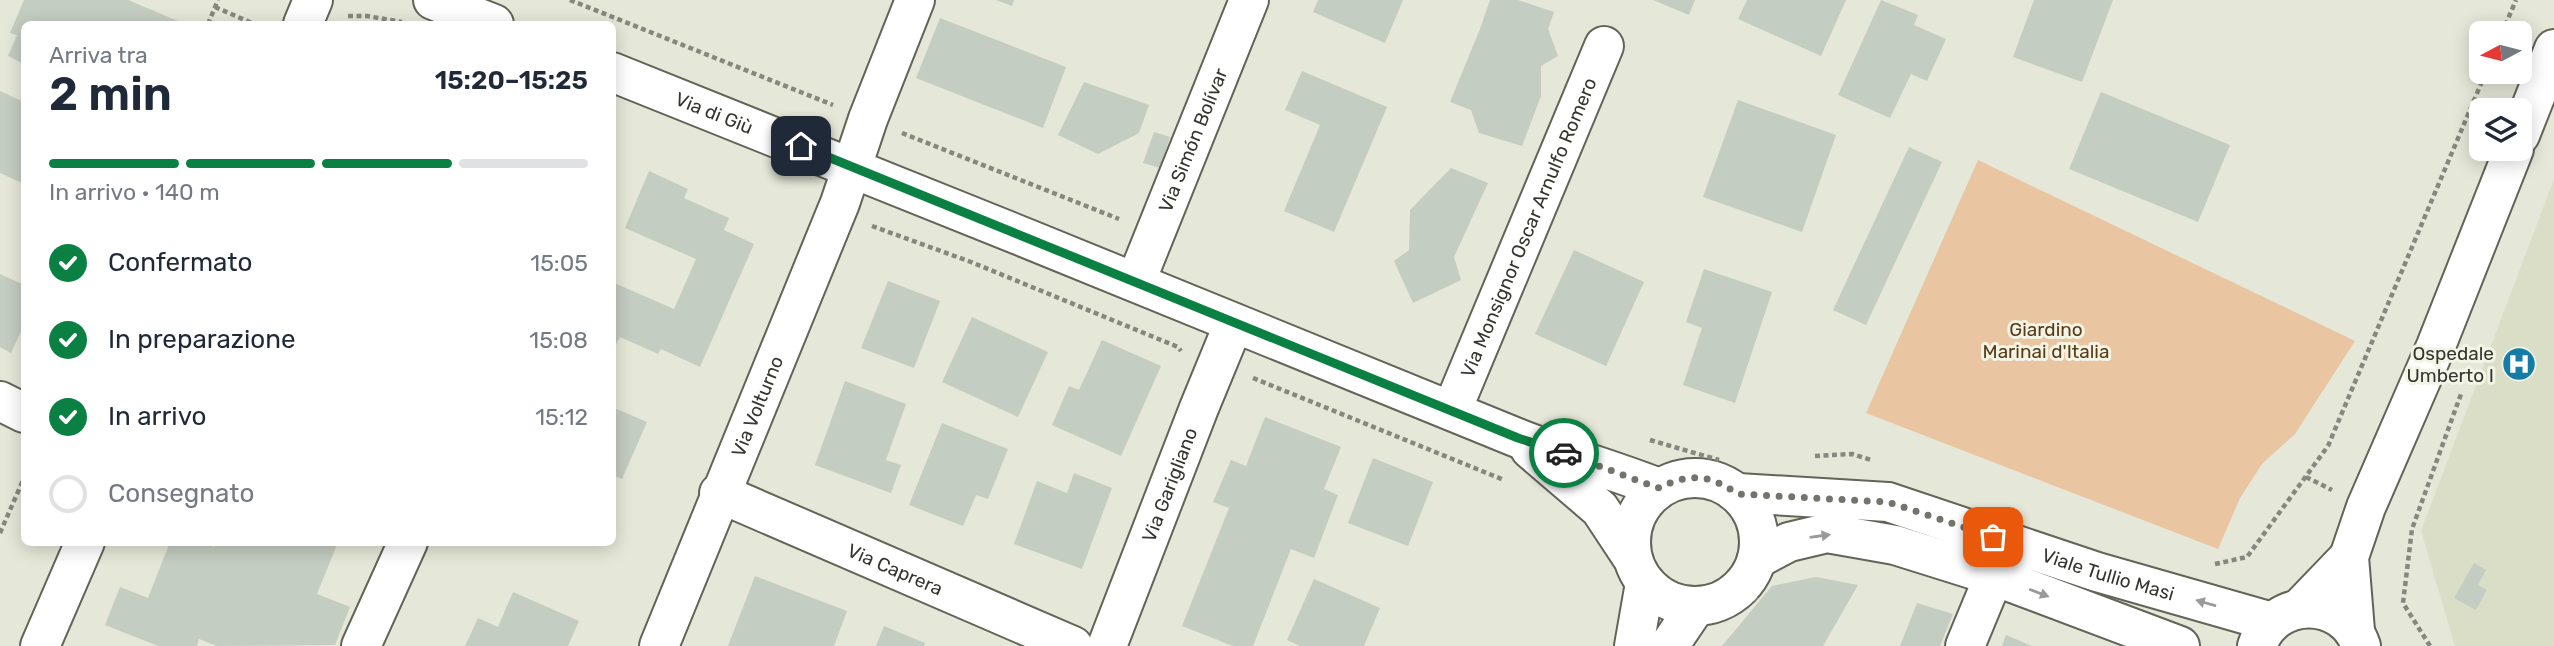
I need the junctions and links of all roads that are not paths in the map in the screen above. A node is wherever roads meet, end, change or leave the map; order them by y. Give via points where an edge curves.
1 (313, 0) edge
2 (433, 0) edge
3 (915, 0) edge
4 (1249, 0) edge
5 (304, 21) edge
6 (486, 21) edge
7 (1604, 46) dead end
8 (2554, 49) edge
9 (616, 81) edge
10 (2532, 105) edge
11 (2509, 161) edge
12 (852, 167) junction
13 (1136, 281) junction
14 (1234, 323) junction
15 (0, 401) edge
16 (1452, 410) junction
17 (21, 412) edge
18 (1518, 438) junction
19 (1732, 478) junction
20 (1658, 488) junction
21 (719, 493) junction
22 (83, 546) edge
23 (406, 546) edge
24 (2349, 557) junction
25 (1638, 569) junction
26 (1761, 575) junction
27 (1994, 576) junction
28 (1710, 615) junction
29 (2276, 625) edge
30 (2358, 639) edge
31 (40, 646) edge
32 (361, 646) edge
33 (659, 646) edge
34 (1073, 646) edge
35 (1107, 646) edge
36 (1634, 646) edge
37 (1669, 646) edge
38 (1965, 646) edge
39 (2180, 646) edge

1 - 5 street
2 - 6 street
3 - 12 street, Via Volturno
4 - 13 street, Via Simón Bolívar
7 - 16 street, Via Monsignor Oscar Arnulfo Romero
8 - 10 street
9 - 12 street, Via di Giù
11 - 24 street
12 - 13 street, Via di Giù
12 - 21 street, Via Volturno
13 - 14 street, Via di Giù
14 - 16 street, Via di Giù
14 - 35 street, Via Garigliano
15 - 17 street
16 - 18 street, Via di Giù
18 - 20 street, Via di Giù
18 - 25 street, Via di Giù via 1600,509
19 - 20 street, Viale Tullio Masi via 1720,482 1678,479
19 - 26 street via 1756,523
29 -> 19 street, Viale Tullio Masi via 2097,572 1888,502
20 - 25 street via 1635,517 1630,536
21 - 33 street, Via Volturno
21 - 34 street, Via Caprera
22 - 31 street
23 - 32 street
24 - 29 street
24 - 30 street
25 - 28 street via 1660,596
25 - 36 street
26 -> 27 street, Viale Tullio Masi via 1789,542 1827,533 1895,545
26 - 28 street via 1748,577 1735,593 1716,602
27 - 38 street
27 -> 39 street, Viale Tullio Masi
28 - 37 street
29 - 30 street, Viale Tullio Masi via 2315,608 2330,612

